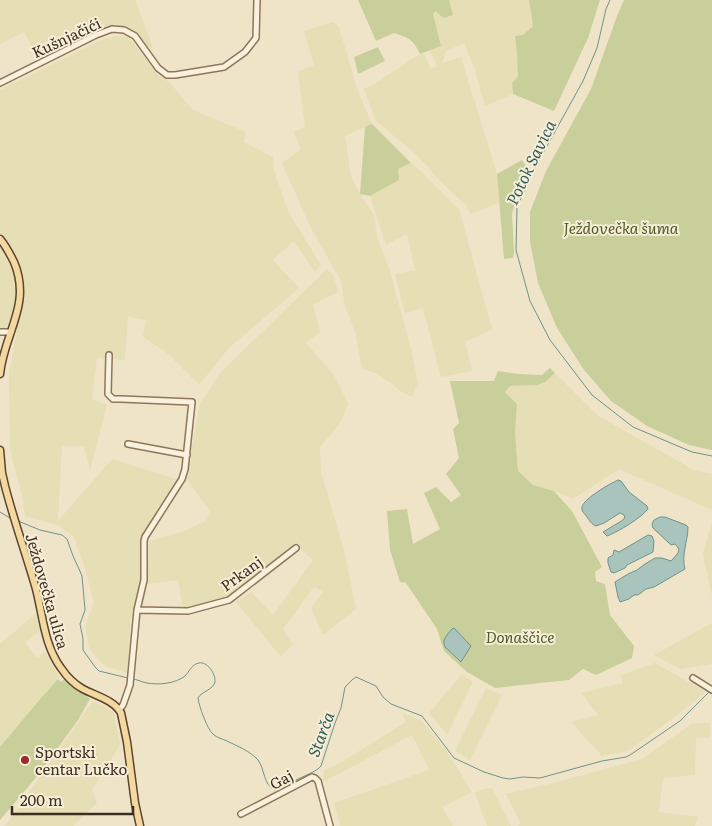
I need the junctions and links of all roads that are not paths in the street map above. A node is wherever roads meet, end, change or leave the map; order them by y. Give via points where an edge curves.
1 (257, 0) edge
2 (0, 83) edge
3 (0, 239) edge
4 (0, 332) edge
5 (11, 332) junction
6 (109, 355) dead end
7 (0, 374) edge
8 (128, 444) dead end
9 (0, 450) edge
10 (186, 455) junction
11 (296, 548) dead end
12 (137, 610) junction
13 (692, 678) dead end
14 (711, 689) edge
15 (119, 710) junction
16 (241, 814) dead end
17 (140, 826) edge
18 (330, 826) edge

1 - 2 street, Kušnjačići via 256,38 245,52 224,66 166,75 135,36 124,30 112,30
3 - 5 main road via 20,278 20,302
4 - 5 street
5 - 7 main road
6 - 10 street via 108,394 111,397 192,402
8 - 10 street
9 - 15 main road, Ježdovečka ulica via 2,473 55,658 72,682
10 - 12 street via 182,479 145,537 144,580
11 - 12 street, Prkanj via 229,600 188,611
12 - 15 street via 130,683
13 - 14 street
15 - 17 main road via 123,718
16 - 18 street, Gaj via 315,778

